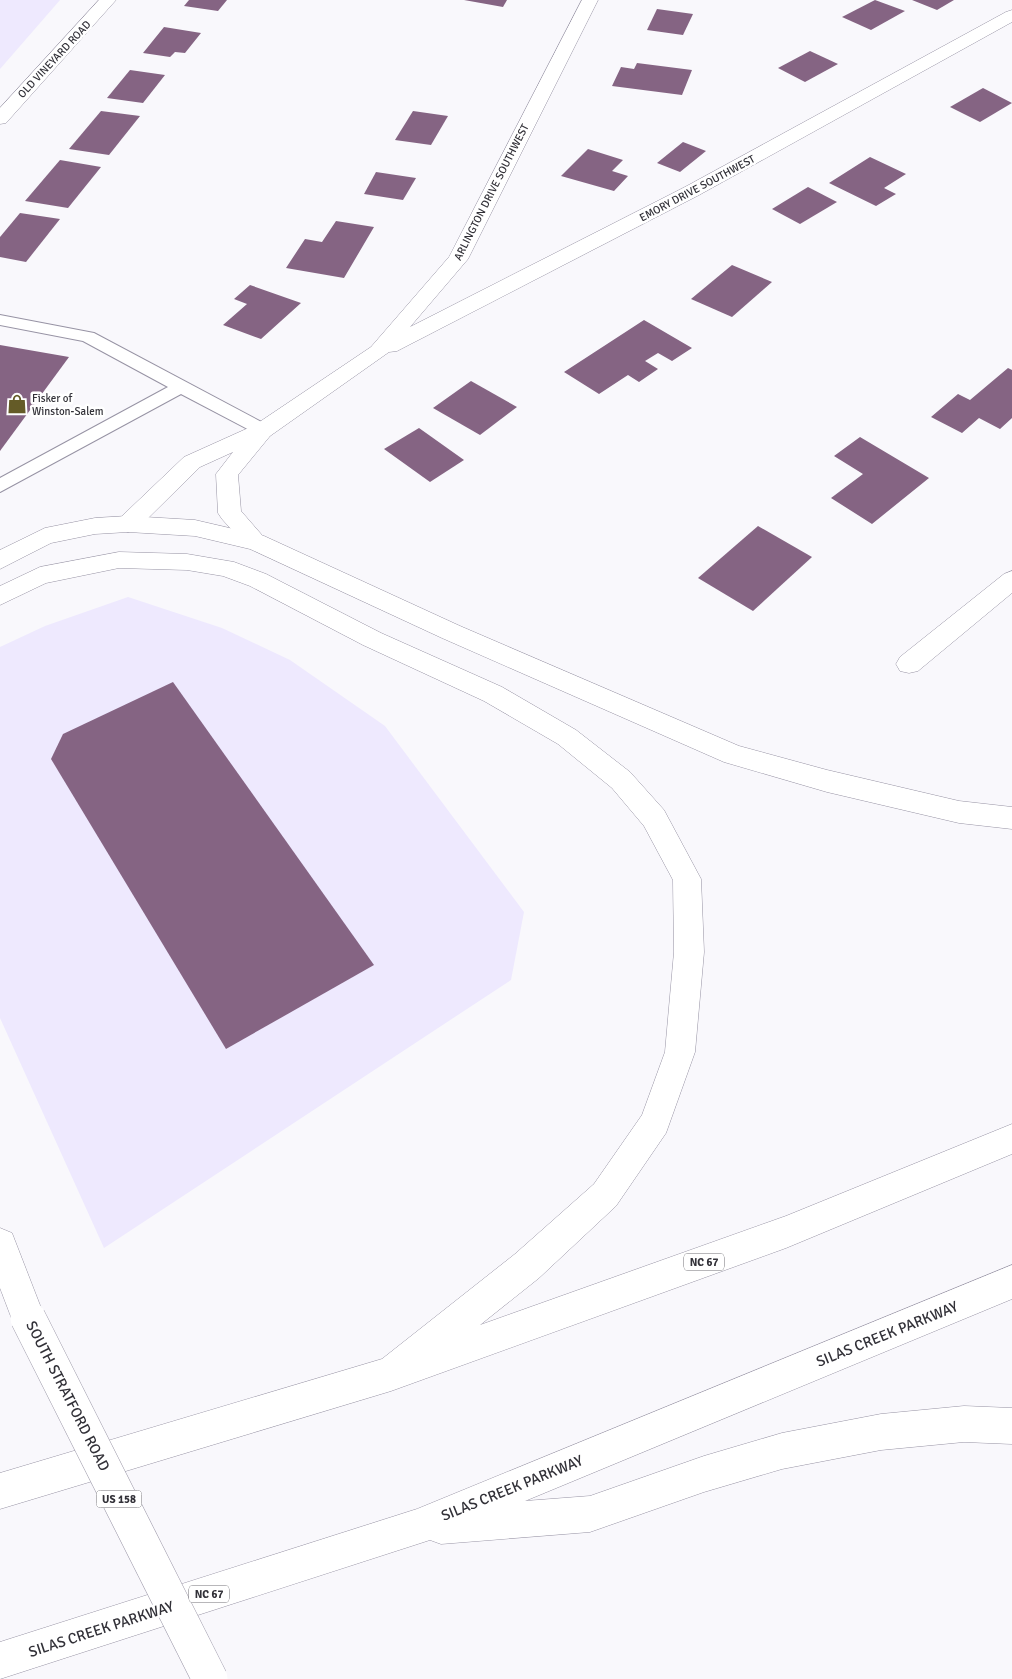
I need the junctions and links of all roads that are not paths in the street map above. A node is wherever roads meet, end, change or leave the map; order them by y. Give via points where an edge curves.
1 (108, 0) edge
2 (590, 0) edge
3 (1012, 15) edge
4 (0, 119) edge
5 (0, 320) edge
6 (378, 352) junction
7 (182, 386) junction
8 (263, 430) junction
9 (0, 486) edge
10 (128, 524) junction
11 (256, 542) junction
12 (0, 561) edge
13 (1012, 580) edge
14 (0, 596) edge
15 (909, 664) dead end
16 (1012, 818) edge
17 (1012, 1139) edge
18 (0, 1244) edge
19 (1012, 1282) edge
20 (391, 1374) junction
21 (1012, 1426) edge
22 (0, 1491) edge
23 (417, 1528) junction
24 (0, 1661) edge
25 (210, 1679) edge

1 - 4 main road, OLD VINEYARD ROAD
2 - 6 main road, ARLINGTON DRIVE SOUTHWEST via 458,259
3 - 6 main road, EMORY DRIVE SOUTHWEST via 692,191
5 - 7 lane via 88,337
6 - 8 main road, ARLINGTON DRIVE SOUTHWEST
7 - 8 lane
7 - 9 lane
8 - 10 main road, ARLINGTON DRIVE SOUTHWEST via 192,462
8 - 11 main road, ARLINGTON DRIVE SOUTHWEST via 227,474 230,513
10 - 11 main road via 195,528
10 - 12 main road via 95,526 45,536
11 - 16 main road via 451,632 733,755 960,812
13 - 15 main road
14 - 20 main road via 40,576 119,560 187,562 226,568 258,580 372,639 493,694 567,737 621,780 654,818 687,879 689,952 680,1052 654,1124 604,1195 527,1266
17 - 20 main road, NC 67 via 786,1232
18 - 25 main road, SOUTH STRATFORD ROAD / US 158, bridge via 28,1318
19 - 23 main road, SILAS CREEK PARKWAY / NC 67
20 - 22 main road, NC 67
21 - 23 main road via 964,1424 881,1432 782,1452 704,1474 590,1514
23 - 24 main road, SILAS CREEK PARKWAY / NC 67

